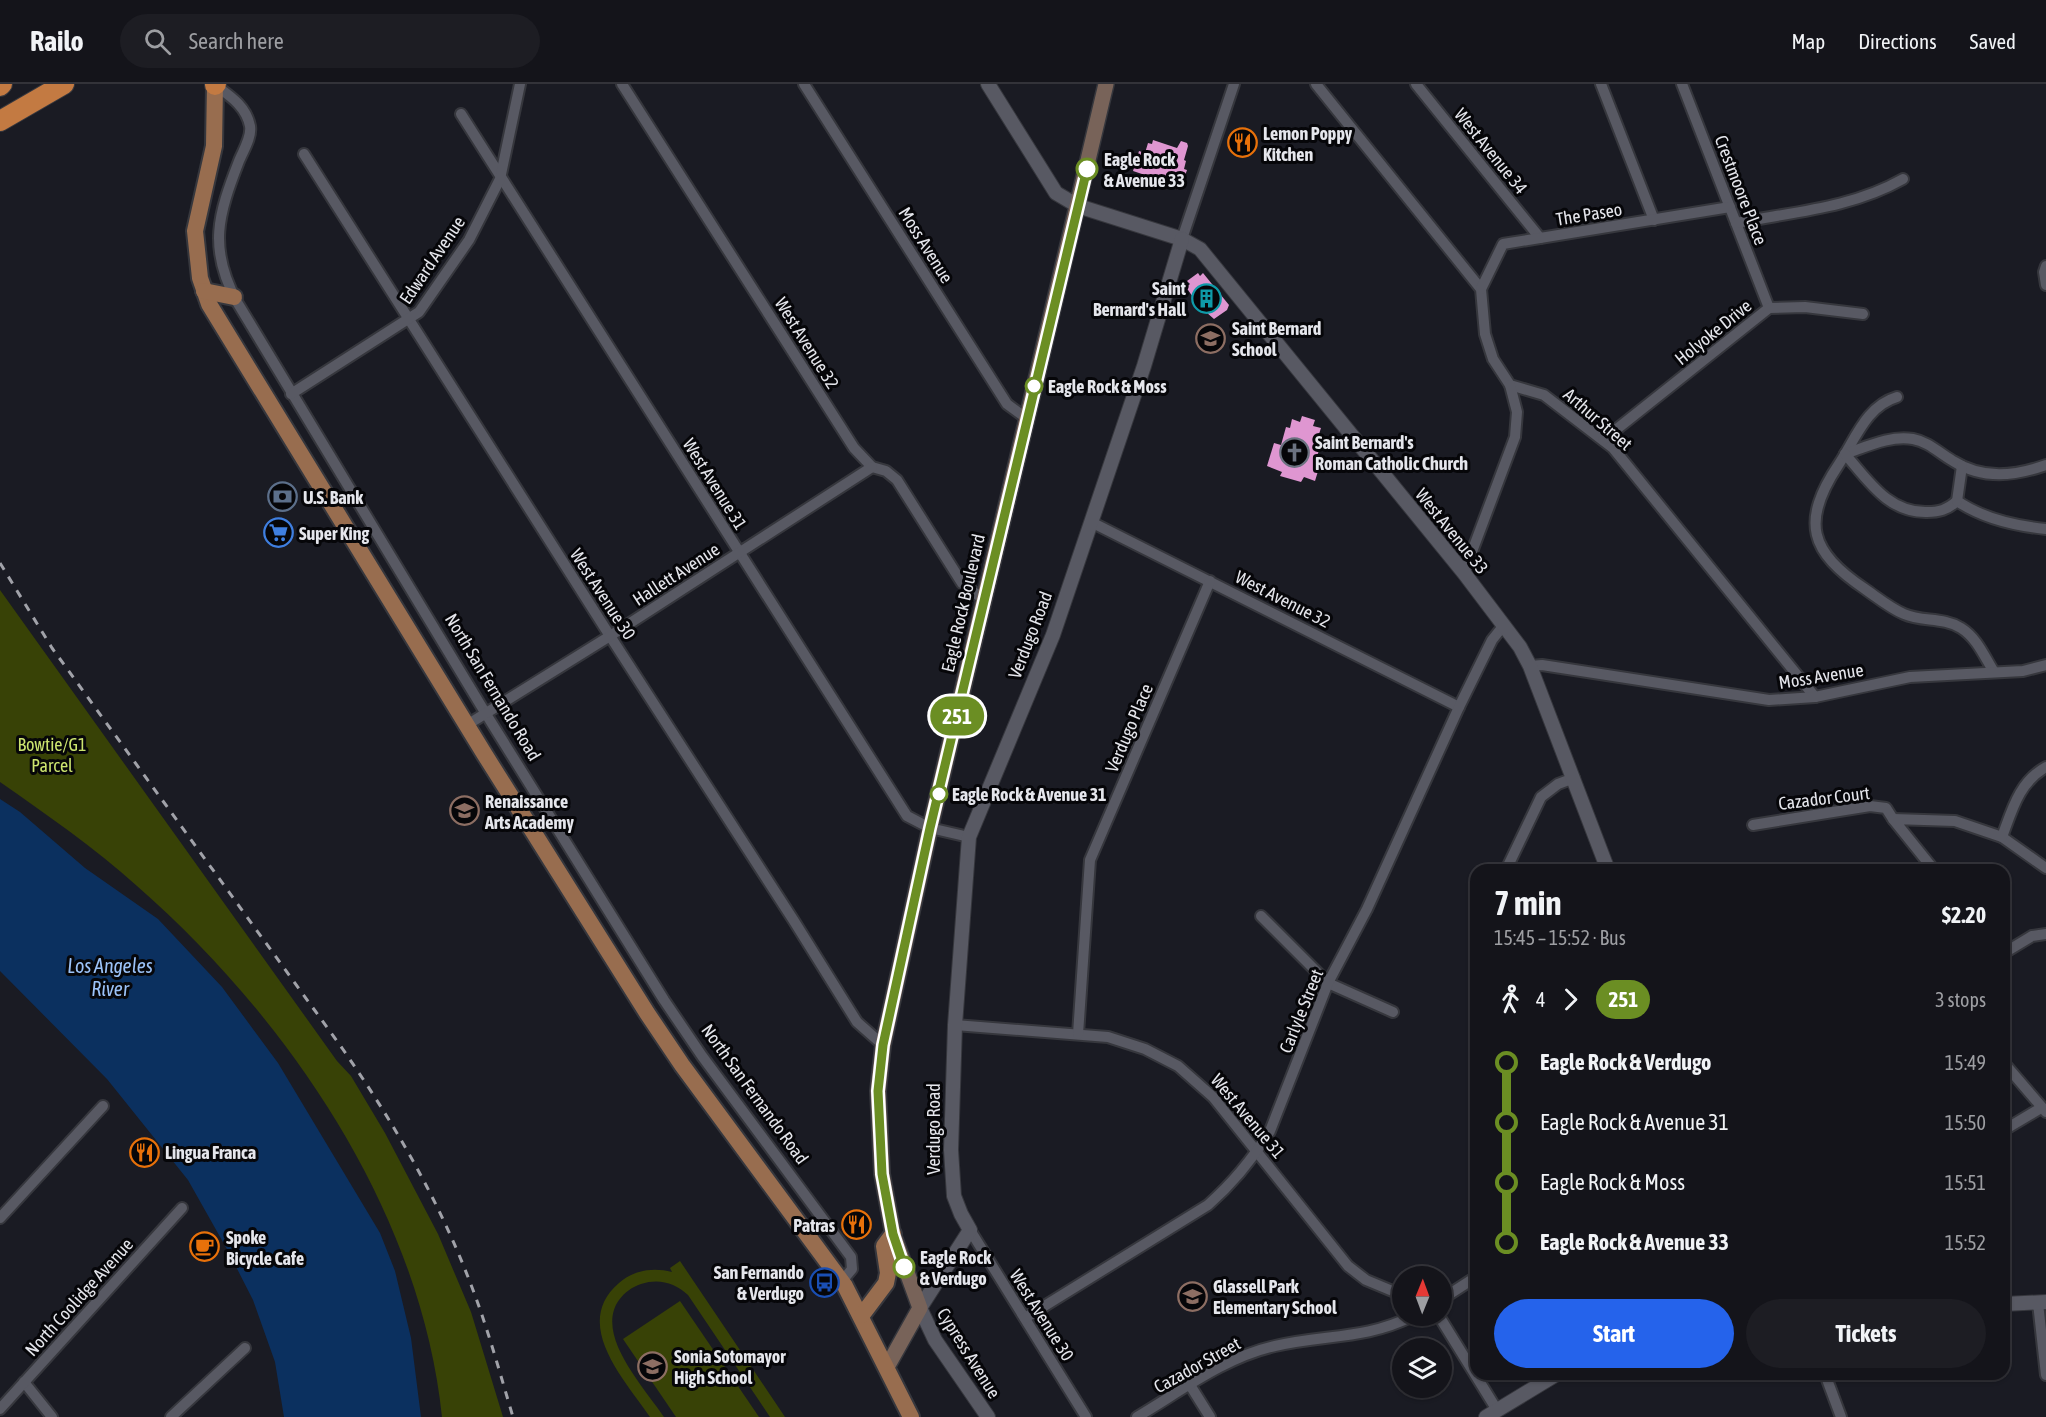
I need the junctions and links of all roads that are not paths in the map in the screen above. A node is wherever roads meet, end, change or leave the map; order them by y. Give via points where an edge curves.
1 (64, 84) edge
2 (216, 84) edge
3 (520, 84) edge
4 (621, 84) edge
5 (804, 84) edge
6 (988, 84) edge
7 (1106, 84) edge
8 (1234, 84) edge
9 (1316, 84) edge
10 (1416, 84) edge
11 (1601, 84) edge
12 (1682, 84) edge
13 (461, 114) dead end
14 (0, 121) edge
15 (304, 154) dead end
16 (1903, 178) dead end
17 (500, 179) junction
18 (1078, 206) junction
19 (1730, 207) junction
20 (1654, 220) junction
21 (1736, 223) junction
22 (1182, 238) junction
23 (1540, 238) junction
24 (2046, 266) edge
25 (2046, 285) edge
26 (1481, 289) junction
27 (204, 291) junction
28 (234, 297) junction
29 (1769, 308) junction
30 (1863, 314) dead end
31 (410, 320) junction
32 (1510, 385) junction
33 (291, 394) junction
34 (1896, 397) dead end
35 (1026, 418) junction
36 (1603, 440) junction
37 (1845, 454) junction
38 (2046, 465) edge
39 (1962, 466) junction
40 (872, 467) junction
41 (1957, 501) junction
42 (1091, 522) junction
43 (2046, 529) edge
44 (739, 553) junction
45 (1464, 573) junction
46 (1210, 581) junction
47 (984, 600) junction
48 (1504, 625) junction
49 (610, 636) junction
50 (2046, 665) edge
51 (1530, 666) junction
52 (1994, 672) junction
53 (1815, 697) junction
54 (1459, 707) junction
55 (486, 714) junction
56 (467, 725) junction
57 (2046, 767) edge
58 (1574, 778) junction
59 (1893, 819) junction
60 (1753, 825) dead end
61 (930, 828) junction
62 (969, 837) junction
63 (2002, 837) junction
64 (1509, 864) edge
65 (1606, 864) edge
66 (1929, 864) edge
67 (2046, 868) edge
68 (1261, 916) dead end
69 (2046, 934) edge
70 (2010, 949) edge
71 (1328, 983) junction
72 (1393, 1012) dead end
73 (955, 1025) junction
74 (1078, 1034) junction
75 (883, 1045) junction
76 (2010, 1070) edge
77 (103, 1106) dead end
78 (2043, 1110) edge
79 (2010, 1127) edge
80 (1257, 1153) junction
81 (182, 1208) dead end
82 (0, 1218) edge
83 (970, 1230) junction
84 (893, 1234) junction
85 (1470, 1281) edge
86 (844, 1284) junction
87 (1392, 1291) edge
88 (880, 1293) junction
89 (1452, 1293) edge
90 (2042, 1302) edge
91 (2010, 1304) edge
92 (920, 1308) junction
93 (862, 1315) junction
94 (1024, 1318) junction
95 (1392, 1325) edge
96 (1444, 1326) edge
97 (245, 1348) dead end
98 (887, 1367) junction
99 (1470, 1373) edge
100 (2046, 1375) edge
101 (1474, 1380) edge
102 (1547, 1380) edge
103 (1828, 1380) edge
104 (24, 1382) junction
105 (1190, 1385) junction
106 (0, 1409) edge
107 (1492, 1414) edge
108 (52, 1417) edge
109 (171, 1417) edge
110 (911, 1417) edge
111 (988, 1417) edge
112 (1086, 1417) edge
113 (1137, 1417) edge
114 (1210, 1417) edge
115 (1841, 1417) edge

1 - 14 highway
2 - 27 main road, North San Fernando Road via 214,146 195,231
2 - 28 street, North San Fernando Road via 244,110 250,129 225,198 219,227 222,262
3 - 17 street, Edward Avenue
4 - 40 street, West Avenue 32 via 854,448
5 - 35 street, Moss Avenue via 1007,404
6 - 18 street, West Avenue 33 via 1056,193
7 - 18 main road, Eagle Rock Boulevard
8 - 22 street, Verdugo Road
9 - 26 street
10 - 23 street, West Avenue 34
11 - 20 street
12 - 19 street, Crestmoore Place
13 - 17 street, West Avenue 31
15 - 31 street, West Avenue 30
16 - 21 street via 1848,202
17 - 31 street, Edward Avenue via 469,240
17 - 44 street, West Avenue 31
18 - 22 street, West Avenue 33
18 - 35 main road, Eagle Rock Boulevard
19 - 20 street, The Paseo
19 - 21 street, Crestmoore Place
20 - 23 street, The Paseo
21 - 29 street, Crestmoore Place
22 - 42 street, Verdugo Road
22 - 45 street, West Avenue 33 via 1200,249
23 - 26 street, The Paseo via 1503,244
24 - 25 street
26 - 32 street via 1485,334 1493,359
27 - 28 main road
27 - 56 main road, North San Fernando Road via 225,334
28 - 33 street, North San Fernando Road
29 - 30 street, Holyoke Drive via 1805,307
29 - 36 street, Holyoke Drive
31 - 33 street, Edward Avenue
31 - 49 street, West Avenue 30
32 - 36 street, Arthur Street via 1544,395
32 - 45 street via 1517,412 1515,438
33 - 55 street, North San Fernando Road
34 - 37 street via 1873,409
35 - 47 main road, Eagle Rock Boulevard
36 - 53 street, Arthur Street
37 - 39 street via 1891,440 1911,439 1933,447
37 - 41 street via 1879,494 1900,507 1932,512 1947,510
37 - 52 street via 1817,506 1816,530 1824,554 1840,573 1894,609 1917,618 1950,622 1967,633
38 - 39 street via 2001,475
39 - 41 street
40 - 44 street, Hallett Avenue
40 - 47 street, West Avenue 32 via 897,480 962,583
41 - 43 street via 1970,510 2004,521
42 - 46 street, West Avenue 32
42 - 62 street, Verdugo Road via 1053,635
44 - 49 street, Hallett Avenue
44 - 61 street, West Avenue 31 via 907,816
45 - 48 street, West Avenue 33
46 - 54 street, West Avenue 32
46 - 74 street, Verdugo Place via 1090,860
47 - 61 main road, Eagle Rock Boulevard
48 - 51 street, West Avenue 33
48 - 54 street, Carlyle Street via 1492,640
49 - 55 street, Hallett Avenue
49 - 75 street, West Avenue 30 via 857,1022
50 - 52 street, Moss Avenue
51 - 53 street, Moss Avenue via 1769,700
51 - 58 street, West Avenue 33
52 - 53 street, Moss Avenue via 1910,677
54 - 71 street, Carlyle Street via 1367,909
55 - 56 street, Hallett Avenue
55 - 86 street, North San Fernando Road via 664,1000 851,1257 852,1269
56 - 86 main road, North San Fernando Road via 653,1021
57 - 63 street via 2022,789
58 - 64 street via 1541,797
58 - 65 street, West Avenue 33
59 - 60 street, Cazador Court via 1886,808 1870,806
59 - 63 street via 1955,821
59 - 66 street
61 - 62 street, West Avenue 31
61 - 75 main road, Eagle Rock Boulevard
62 - 73 street, Verdugo Road
63 - 67 street
68 - 71 street
69 - 70 street via 2032,936
71 - 72 street
71 - 80 street, Carlyle Street via 1286,1093
73 - 74 street, West Avenue 31
73 - 83 street, Verdugo Road via 952,1180 961,1214
74 - 80 street, West Avenue 31 via 1130,1043 1178,1066 1213,1096
75 - 84 main road, Eagle Rock Boulevard via 878,1091 879,1139
76 - 78 street
77 - 82 street
78 - 79 street
80 - 87 street, West Avenue 31 via 1348,1266 1366,1281
80 - 94 street, Carlyle Street via 1232,1184 1208,1205
81 - 104 street, North Coolidge Avenue
83 - 92 street
83 - 94 street, West Avenue 30
84 - 88 main road via 884,1246 888,1278
84 - 92 main road, Eagle Rock Boulevard
85 - 89 street
86 - 88 main road
86 - 93 main road, North San Fernando Road
88 - 93 main road
90 - 91 street
90 - 100 street
92 - 98 main road
92 - 111 street, Cypress Avenue via 935,1340
93 - 98 main road, North San Fernando Road
94 - 112 street, West Avenue 30
95 - 105 street, Cazador Street via 1358,1335 1303,1340 1258,1351
96 - 99 street
97 - 109 street
98 - 110 main road, North San Fernando Road
101 - 107 street
102 - 107 street
103 - 115 street
104 - 106 street, North Coolidge Avenue
104 - 108 street
105 - 113 street, Cazador Street
105 - 114 street

